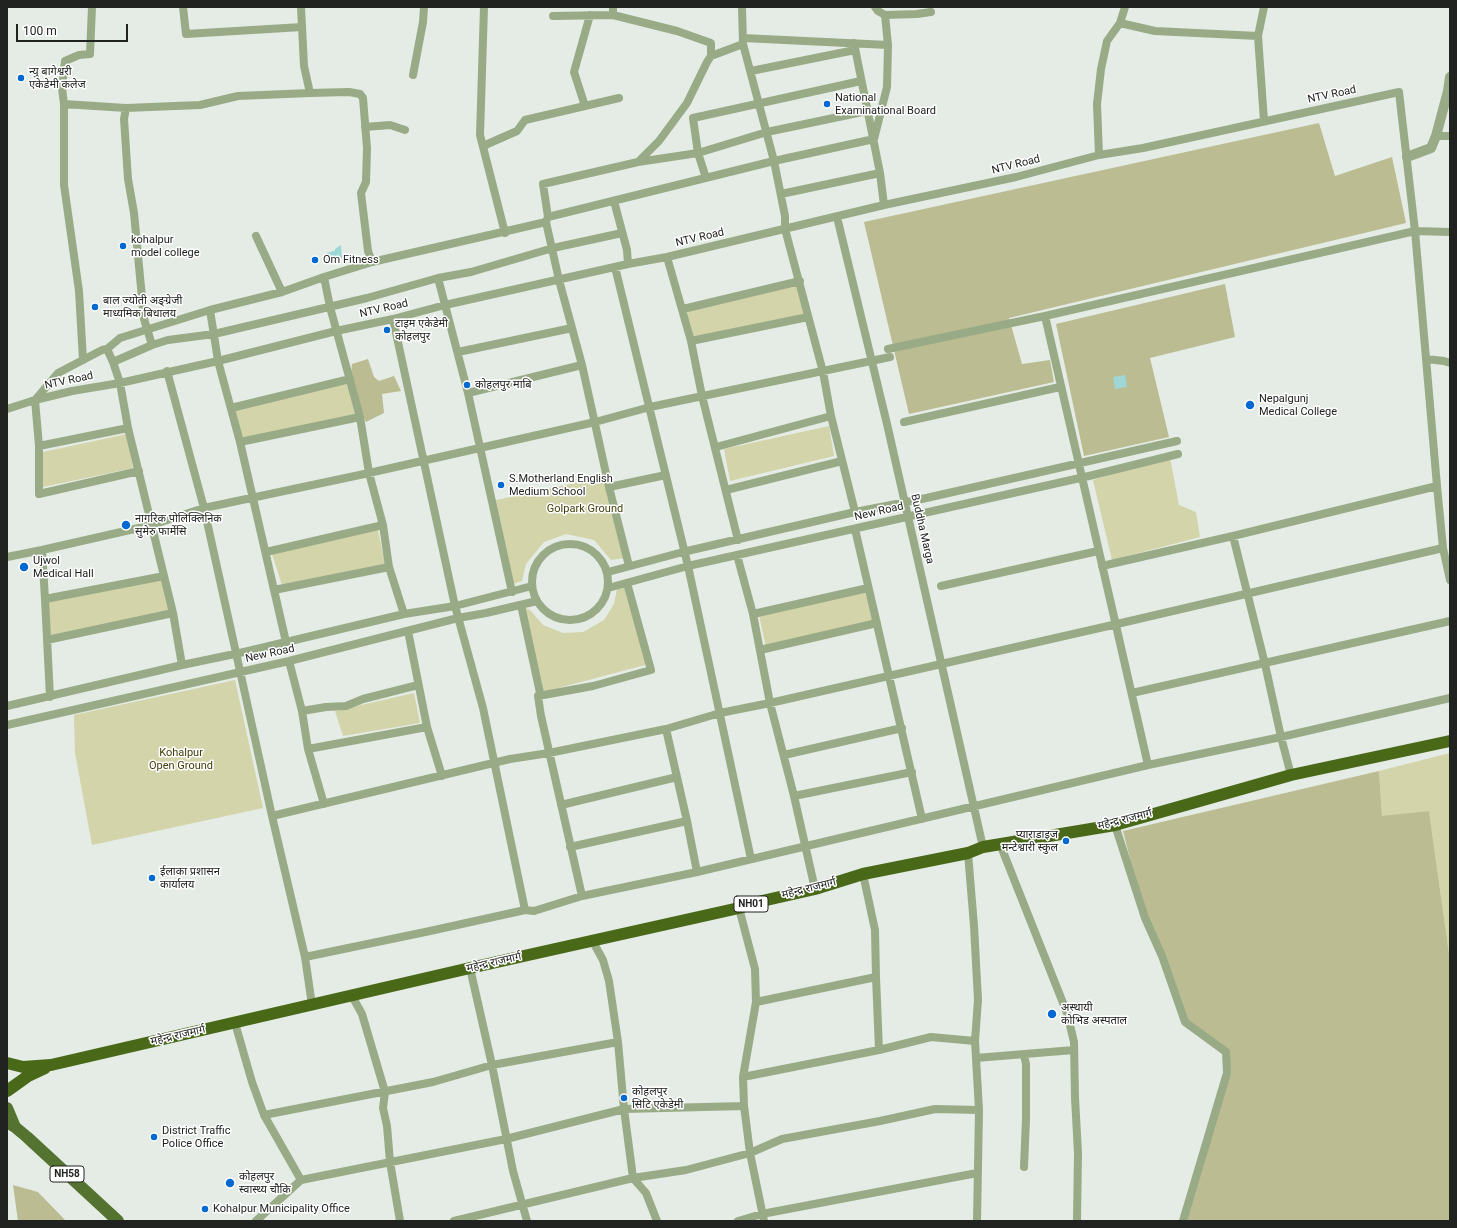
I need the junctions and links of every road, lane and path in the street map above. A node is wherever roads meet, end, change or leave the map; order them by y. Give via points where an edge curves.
1 (92, 7) edge
2 (183, 7) edge
3 (301, 7) edge
4 (424, 7) edge
5 (484, 7) edge
6 (742, 7) edge
7 (875, 7) edge
8 (1125, 7) edge
9 (1264, 7) edge
10 (613, 11) edge
11 (931, 12) dead end
12 (590, 15) junction
13 (885, 15) junction
14 (553, 16) dead end
15 (1120, 23) junction
16 (302, 27) junction
17 (1258, 36) junction
18 (743, 41) junction
19 (888, 45) junction
20 (855, 47) junction
21 (711, 56) junction
22 (751, 71) junction
23 (413, 75) dead end
24 (1450, 77) edge
25 (861, 81) junction
26 (310, 93) junction
27 (619, 98) dead end
28 (687, 103) junction
29 (759, 103) junction
30 (64, 104) junction
31 (585, 106) junction
32 (126, 108) junction
33 (867, 111) junction
34 (693, 118) junction
35 (1264, 122) junction
36 (365, 127) junction
37 (405, 130) dead end
38 (767, 132) junction
39 (1436, 136) junction
40 (1450, 136) edge
41 (874, 139) junction
42 (483, 146) junction
43 (698, 152) junction
44 (1099, 155) junction
45 (1407, 157) junction
46 (774, 161) junction
47 (638, 162) junction
48 (880, 173) junction
49 (706, 178) junction
50 (781, 194) junction
51 (614, 201) junction
52 (884, 205) junction
53 (837, 217) junction
54 (547, 220) junction
55 (785, 229) junction
56 (1415, 231) junction
57 (505, 232) junction
58 (1450, 232) edge
59 (622, 234) junction
60 (256, 236) dead end
61 (553, 248) junction
62 (667, 257) junction
63 (372, 262) junction
64 (628, 264) junction
65 (615, 267) junction
66 (324, 277) junction
67 (438, 278) junction
68 (559, 280) junction
69 (800, 281) junction
70 (282, 292) junction
71 (445, 305) junction
72 (330, 306) junction
73 (683, 309) junction
74 (210, 310) junction
75 (198, 314) junction
76 (1045, 316) junction
77 (808, 317) junction
78 (393, 319) junction
79 (572, 328) junction
80 (148, 330) junction
81 (214, 331) junction
82 (336, 331) junction
83 (691, 341) junction
84 (152, 345) junction
85 (107, 349) junction
86 (458, 352) junction
87 (1426, 359) junction
88 (83, 360) junction
89 (218, 361) junction
90 (872, 361) junction
91 (113, 362) junction
92 (1450, 363) edge
93 (582, 365) junction
94 (167, 371) junction
95 (823, 372) junction
96 (350, 379) junction
97 (120, 383) junction
98 (1060, 387) junction
99 (468, 393) junction
100 (702, 396) junction
101 (35, 400) junction
102 (650, 407) junction
103 (231, 408) junction
104 (7, 409) edge
105 (831, 416) junction
106 (360, 417) junction
107 (595, 422) junction
108 (904, 422) dead end
109 (128, 428) junction
110 (1177, 441) dead end
111 (240, 442) junction
112 (39, 446) junction
113 (480, 447) junction
114 (716, 447) junction
115 (1178, 454) dead end
116 (424, 460) junction
117 (842, 461) junction
118 (1078, 464) junction
119 (138, 471) junction
120 (370, 473) junction
121 (666, 475) junction
122 (1081, 477) junction
123 (1436, 486) junction
124 (609, 487) junction
125 (726, 490) junction
126 (253, 497) junction
127 (905, 502) junction
128 (204, 508) junction
129 (856, 512) junction
130 (908, 517) junction
131 (152, 525) junction
132 (383, 525) junction
133 (855, 529) junction
134 (1233, 536) junction
135 (738, 540) junction
136 (1443, 548) junction
137 (42, 550) junction
138 (1098, 551) junction
139 (266, 552) junction
140 (683, 552) junction
141 (737, 555) junction
142 (7, 557) edge
143 (629, 566) junction
144 (688, 566) junction
145 (1102, 566) junction
146 (389, 567) junction
147 (608, 572) junction
148 (164, 576) junction
149 (1450, 580) edge
150 (627, 583) junction
151 (532, 586) junction
152 (941, 586) dead end
153 (608, 588) junction
154 (868, 588) junction
155 (274, 590) junction
156 (512, 592) junction
157 (1247, 593) junction
158 (45, 599) junction
159 (537, 601) junction
160 (455, 606) junction
161 (521, 606) junction
162 (173, 612) junction
163 (404, 614) junction
164 (753, 614) junction
165 (458, 618) junction
166 (1450, 621) edge
167 (877, 623) junction
168 (1117, 624) junction
169 (408, 631) junction
170 (47, 640) junction
171 (286, 642) junction
172 (760, 650) junction
173 (237, 653) junction
174 (289, 661) junction
175 (942, 663) junction
176 (182, 664) junction
177 (1265, 664) junction
178 (241, 671) junction
179 (889, 675) junction
180 (418, 685) junction
181 (1132, 693) junction
182 (538, 696) junction
183 (50, 697) junction
184 (1450, 698) edge
185 (770, 703) junction
186 (7, 706) edge
187 (302, 711) junction
188 (720, 713) junction
189 (7, 725) edge
190 (427, 726) junction
191 (902, 728) junction
192 (666, 729) junction
193 (1281, 737) junction
194 (1450, 741) edge
195 (308, 749) junction
196 (549, 754) junction
197 (784, 755) junction
198 (494, 763) junction
199 (1148, 765) junction
200 (912, 772) junction
201 (1291, 775) junction
202 (442, 776) junction
203 (677, 777) junction
204 (794, 796) junction
205 (324, 804) junction
206 (561, 805) junction
207 (974, 807) junction
208 (272, 816) junction
209 (922, 819) junction
210 (688, 821) junction
211 (1115, 825) junction
212 (1000, 844) junction
213 (570, 847) junction
214 (805, 847) junction
215 (983, 847) junction
216 (968, 853) junction
217 (751, 859) junction
218 (697, 872) junction
219 (863, 874) junction
220 (815, 889) junction
221 (582, 896) junction
222 (739, 908) junction
223 (525, 910) junction
224 (592, 940) junction
225 (305, 956) junction
226 (470, 968) junction
227 (876, 977) junction
228 (352, 996) junction
229 (756, 1002) junction
230 (312, 1005) junction
231 (235, 1023) junction
232 (976, 1041) junction
233 (618, 1042) junction
234 (879, 1050) junction
235 (1074, 1050) junction
236 (1024, 1055) junction
237 (976, 1058) junction
238 (7, 1063) edge
239 (51, 1065) junction
240 (492, 1065) junction
241 (743, 1077) junction
242 (7, 1091) edge
243 (384, 1092) junction
244 (744, 1106) junction
245 (7, 1108) edge
246 (624, 1110) junction
247 (979, 1110) junction
248 (264, 1115) junction
249 (11, 1124) edge
250 (506, 1139) junction
251 (750, 1153) junction
252 (390, 1162) junction
253 (1024, 1167) dead end
254 (978, 1173) junction
255 (633, 1178) junction
256 (301, 1180) junction
257 (524, 1205) junction
258 (763, 1217) edge
259 (258, 1220) edge
260 (118, 1221) edge
261 (400, 1221) edge
262 (454, 1221) edge
263 (527, 1221) edge
264 (657, 1221) edge
265 (738, 1221) edge
266 (977, 1221) edge
267 (1077, 1221) edge
268 (1183, 1221) edge

1 - 30 street via 90,54 79,55 65,61 62,88
2 - 16 street via 186,34
3 - 16 street
4 - 23 street
5 - 42 street via 480,135
6 - 18 street
7 - 13 street
8 - 15 street
9 - 17 street
10 - 12 street
10 - 21 street via 711,43
11 - 13 street
12 - 14 street
12 - 31 street via 574,72
13 - 19 street
15 - 17 street via 1155,31
15 - 44 street via 1107,41 1101,69 1097,104
16 - 26 street via 304,66
17 - 35 street
18 - 20 street
18 - 21 street
18 - 22 street
19 - 20 street
19 - 41 street via 887,87
20 - 22 street
20 - 25 street
21 - 28 street
22 - 29 street
24 - 39 street
25 - 29 street
25 - 33 street
26 - 32 street via 238,96 200,105
26 - 36 street via 360,94 363,98
27 - 31 street
28 - 34 street
28 - 47 street via 659,141
29 - 34 street
29 - 38 street
30 - 32 street
30 - 88 street via 64,185 79,291
31 - 42 street via 525,120 517,131
32 - 80 street via 124,119 128,179 134,213 144,318
33 - 38 street
33 - 41 street
34 - 43 street
35 - 44 street, NTV Road
35 - 45 street, NTV Road via 1399,92
36 - 37 street via 390,125
36 - 63 street via 366,182 361,193 368,251
38 - 43 street
38 - 46 street
39 - 40 street
39 - 45 street via 1431,148
41 - 46 street
41 - 48 street
42 - 57 street
43 - 47 street
43 - 49 street
44 - 52 street, NTV Road via 1016,177
45 - 56 street
46 - 49 street
46 - 50 street
47 - 54 street via 543,184
48 - 50 street
48 - 52 street
49 - 51 street
50 - 55 street
51 - 54 street
51 - 59 street
52 - 53 street, NTV Road
53 - 55 street, NTV Road
53 - 90 street, Buddha Marga
54 - 57 street
54 - 61 street
55 - 62 street, NTV Road
55 - 69 street
56 - 58 street
56 - 76 street
56 - 87 street
57 - 63 street
59 - 61 street
59 - 64 street
60 - 70 street
61 - 67 street via 471,272
61 - 68 street
62 - 64 street, NTV Road
62 - 73 street
63 - 66 street
64 - 65 street, NTV Road
65 - 68 street, NTV Road
65 - 102 street
66 - 70 street
66 - 72 street
67 - 71 street
67 - 72 street via 382,295
68 - 71 street, NTV Road
68 - 79 street
69 - 73 street
69 - 77 street
70 - 74 street
71 - 78 street, NTV Road
71 - 86 street
72 - 81 street
72 - 82 street
73 - 83 street
74 - 75 street
74 - 81 street
75 - 80 street
75 - 81 street
76 - 90 street via 889,353
76 - 98 street
77 - 83 street
77 - 95 street
78 - 82 street, NTV Road
78 - 116 street
79 - 86 street
79 - 93 street
80 - 84 street
80 - 85 street via 120,338
81 - 84 street
81 - 89 street
82 - 89 street, NTV Road
82 - 96 street
83 - 100 street
84 - 91 street
85 - 88 street
85 - 91 street
86 - 99 street
87 - 92 street
87 - 123 street
88 - 101 street via 58,373
89 - 94 street, NTV Road
89 - 103 street
90 - 95 street
90 - 127 street, Buddha Marga
91 - 97 street
93 - 99 street
93 - 107 street
94 - 97 street, NTV Road
94 - 128 street
95 - 100 street
95 - 105 street
96 - 103 street
96 - 106 street
97 - 101 street, NTV Road
97 - 109 street
98 - 108 street
98 - 118 street
99 - 113 street
100 - 102 street
100 - 114 street
101 - 104 street, NTV Road
101 - 112 street
102 - 107 street
102 - 121 street
103 - 111 street
105 - 114 street
105 - 117 street
106 - 111 street
106 - 120 street
107 - 113 street
107 - 124 street
109 - 112 street
109 - 119 street
110 - 118 street, New Road
111 - 126 street
112 - 119 street via 39,494
113 - 116 street
113 - 156 street
114 - 125 street
115 - 122 street, New Road
116 - 120 street
116 - 160 street
117 - 125 street
117 - 129 street
118 - 122 street
118 - 127 street, New Road
119 - 131 street
120 - 126 street
120 - 132 street
121 - 124 street
121 - 140 street
122 - 130 street, New Road
122 - 138 street
123 - 134 street
123 - 136 street
124 - 143 street
125 - 135 street
126 - 128 street
126 - 139 street
127 - 129 street, New Road
127 - 130 street, Buddha Marga
128 - 131 street
128 - 173 street
129 - 135 street, New Road
130 - 133 street, New Road
130 - 175 street, Buddha Marga
131 - 137 street
131 - 148 street
132 - 139 street
132 - 146 street
133 - 141 street, New Road
133 - 154 street
134 - 145 street
134 - 157 street
135 - 140 street, New Road
136 - 149 street
136 - 157 street
137 - 142 street
137 - 158 street
138 - 145 street
138 - 152 street
139 - 155 street
140 - 143 street, New Road
140 - 144 street
141 - 144 street, New Road
141 - 164 street
143 - 147 street, New Road
144 - 150 street, New Road
144 - 188 street
145 - 168 street
146 - 155 street
146 - 163 street
147 - 151 street via 601,558 589,548 575,544 559,545 546,552 536,564
147 - 153 street
148 - 158 street
148 - 162 street
150 - 153 street, New Road
150 - 182 street via 651,670 594,686
151 - 156 street, New Road
151 - 159 street
153 - 159 street via 600,607 592,614 572,620 562,619 548,612
154 - 164 street
154 - 167 street
155 - 171 street
156 - 160 street, New Road
157 - 168 street
157 - 177 street
158 - 170 street
159 - 161 street, New Road
160 - 163 street, New Road
160 - 165 street
161 - 165 street, New Road
161 - 182 street via 540,693
162 - 170 street
162 - 176 street
163 - 171 street, New Road
164 - 172 street
165 - 169 street, New Road
165 - 198 street via 483,708
166 - 177 street
167 - 172 street
167 - 179 street
168 - 175 street
168 - 181 street
169 - 174 street, New Road
169 - 180 street
170 - 183 street
171 - 173 street, New Road
172 - 185 street
173 - 176 street, New Road
173 - 178 street
174 - 178 street, New Road
174 - 187 street
175 - 179 street
175 - 207 street, Buddha Marga
176 - 183 street, New Road
177 - 181 street
177 - 193 street
178 - 189 street, New Road
178 - 208 street
179 - 185 street
179 - 191 street
180 - 187 street via 346,706
180 - 190 street
181 - 199 street
182 - 196 street
183 - 186 street, New Road
184 - 193 street
185 - 188 street
185 - 197 street
187 - 195 street
188 - 192 street
188 - 217 street
190 - 195 street
190 - 202 street
191 - 197 street
191 - 200 street
192 - 196 street
192 - 203 street
193 - 199 street
193 - 201 street
194 - 201 highway, महेन्द्र राजमार्ग / NH01
195 - 205 street
196 - 198 street
196 - 206 street
197 - 204 street
198 - 202 street
198 - 223 street
199 - 207 street
200 - 204 street
200 - 209 street
201 - 211 highway, महेन्द्र राजमार्ग / NH01
202 - 205 street
203 - 206 street
203 - 210 street
204 - 214 street
205 - 208 street
206 - 213 street
207 - 209 street
207 - 215 street, Buddha Marga
208 - 225 street
209 - 214 street
210 - 213 street
210 - 218 street
211 - 212 highway, महेन्द्र राजमार्ग / NH01
211 - 268 street via 1145,918 1162,956 1185,1022 1226,1052 1227,1073
212 - 215 highway, महेन्द्र राजमार्ग / NH01
212 - 235 street via 1067,1013
213 - 221 street
214 - 217 street
214 - 220 street
215 - 216 highway, महेन्द्र राजमार्ग / NH01
216 - 219 highway, महेन्द्र राजमार्ग / NH01
216 - 232 street via 978,1000
217 - 218 street
218 - 221 street
219 - 220 highway, महेन्द्र राजमार्ग / NH01
219 - 227 street via 875,930
220 - 222 highway, महेन्द्र राजमार्ग / NH01
221 - 223 street via 534,911
222 - 224 highway, महेन्द्र राजमार्ग / NH01
222 - 229 street via 755,969
223 - 225 street
224 - 226 highway, महेन्द्र राजमार्ग / NH01
224 - 233 street via 603,960 609,982
225 - 230 street
226 - 228 highway, महेन्द्र राजमार्ग / NH01
226 - 240 street
227 - 229 street
227 - 234 street
228 - 230 highway, महेन्द्र राजमार्ग / NH01
228 - 243 street via 362,1014
229 - 241 street
230 - 231 highway, महेन्द्र राजमार्ग / NH01
231 - 239 highway, महेन्द्र राजमार्ग / NH01
231 - 248 street
232 - 234 street via 931,1038
232 - 237 street
233 - 240 street
233 - 246 street
234 - 241 street
235 - 236 street
235 - 267 street via 1078,1153
236 - 237 street
236 - 253 street
237 - 247 street
238 - 239 highway, NH01 via 23,1067
239 - 242 highway via 28,1076
240 - 243 street via 433,1082
240 - 250 street
241 - 244 street
243 - 248 street
243 - 252 street via 383,1108
244 - 246 street
244 - 251 street
245 - 249 main road, NH58
246 - 250 street
246 - 255 street
247 - 251 street via 935,1109 782,1139
247 - 254 street
248 - 256 street
249 - 260 main road, NH58
250 - 252 street
250 - 257 street
251 - 255 street via 686,1170
251 - 258 street
252 - 256 street
252 - 261 street
254 - 258 street
254 - 266 street
255 - 257 street
255 - 264 street via 646,1193
256 - 259 street
257 - 262 street
257 - 263 street
258 - 265 street

